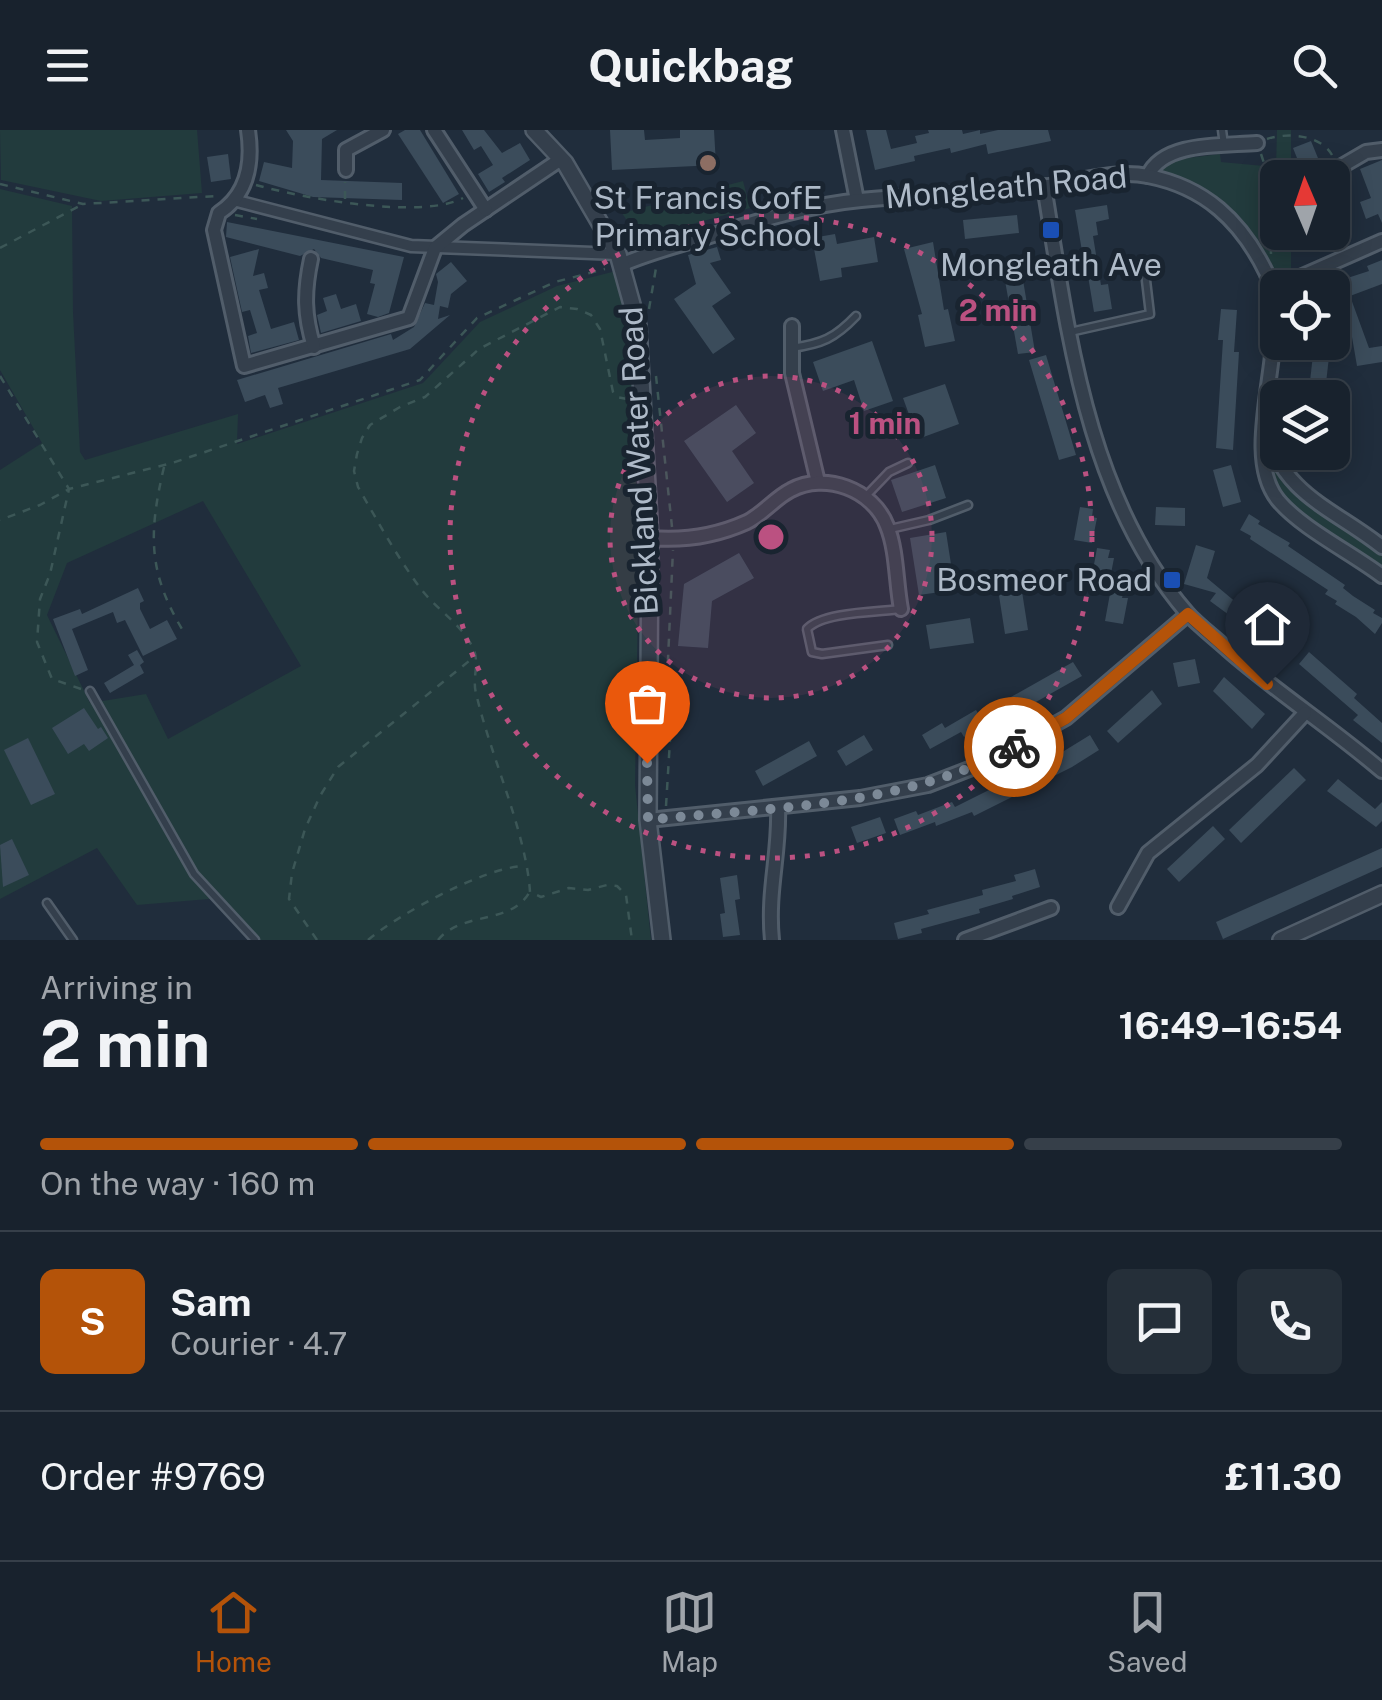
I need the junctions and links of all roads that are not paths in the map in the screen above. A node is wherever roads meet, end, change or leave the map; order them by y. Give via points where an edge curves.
1 (248, 130) edge
2 (383, 130) edge
3 (434, 130) edge
4 (534, 130) edge
5 (843, 130) edge
6 (1222, 130) edge
7 (1257, 142) road end
8 (1224, 146) junction
9 (1382, 150) edge
10 (561, 158) junction
11 (1350, 161) edge
12 (346, 170) road end
13 (1148, 176) junction
14 (1044, 186) junction
15 (857, 200) junction
16 (237, 201) junction
17 (486, 210) junction
18 (1381, 244) edge
19 (434, 248) junction
20 (310, 259) dead end
21 (619, 259) junction
22 (1265, 270) edge
23 (1319, 270) edge
24 (1144, 272) dead end
25 (856, 316) dead end
26 (792, 326) dead end
27 (1069, 332) junction
28 (314, 346) junction
29 (790, 348) junction
30 (908, 463) dead end
31 (1263, 470) edge
32 (1284, 470) edge
33 (818, 482) junction
34 (866, 497) junction
35 (968, 506) dead end
36 (889, 529) junction
37 (650, 538) junction
38 (1382, 547) edge
39 (1382, 576) edge
40 (901, 609) joint
41 (1188, 614) junction
42 (888, 645) dead end
43 (90, 691) road end
44 (1305, 712) junction
45 (1382, 771) edge
46 (778, 806) junction
47 (648, 820) junction
48 (1382, 894) edge
49 (46, 903) dead end
50 (1118, 907) dead end
51 (1051, 908) dead end
52 (73, 940) edge
53 (256, 940) edge
54 (662, 940) edge
55 (772, 940) edge
56 (965, 940) edge
57 (1281, 940) edge

1 - 16 street via 251,152
2 - 12 street via 346,150
3 - 17 street
4 - 10 street, Bickland Water Road
5 - 15 street
6 - 8 lane
7 - 8 street
8 - 13 street via 1165,156
9 - 11 street
10 - 17 street
10 - 21 street, Bickland Water Road
13 - 14 street, Mongleath Road
13 - 22 street, Mongleath Road via 1217,204
14 - 15 street, Mongleath Road
14 - 27 street
15 - 21 street, Mongleath Road
16 - 19 street
16 - 28 street via 219,212 214,230 240,361 244,366
17 - 19 street
18 - 23 street
19 - 21 street
19 - 28 street via 409,318
20 - 28 street via 305,318
21 - 37 street, Bickland Water Road via 638,326
24 - 27 lane via 1150,314
25 - 29 lane via 839,334
26 - 29 street
27 - 41 street via 1091,426 1128,521
29 - 33 street
30 - 34 lane
31 - 39 street, Mongleath Road via 1281,504
32 - 38 street, Mongleath Road via 1295,486
33 - 34 street
33 - 37 street via 790,490 727,530
34 - 36 street
35 - 36 lane
36 - 40 street
37 - 47 street, Bickland Water Road
40 - 42 lane via 827,618 807,629 812,652 822,654
41 - 44 street
41 - 46 street via 1066,718 987,762 928,784
43 - 53 lane via 194,874
44 - 45 street
44 - 50 street via 1258,765 1148,853
46 - 47 street
46 - 55 street
47 - 54 street, Bickland Water Road
48 - 57 street
49 - 52 lane
51 - 56 street

